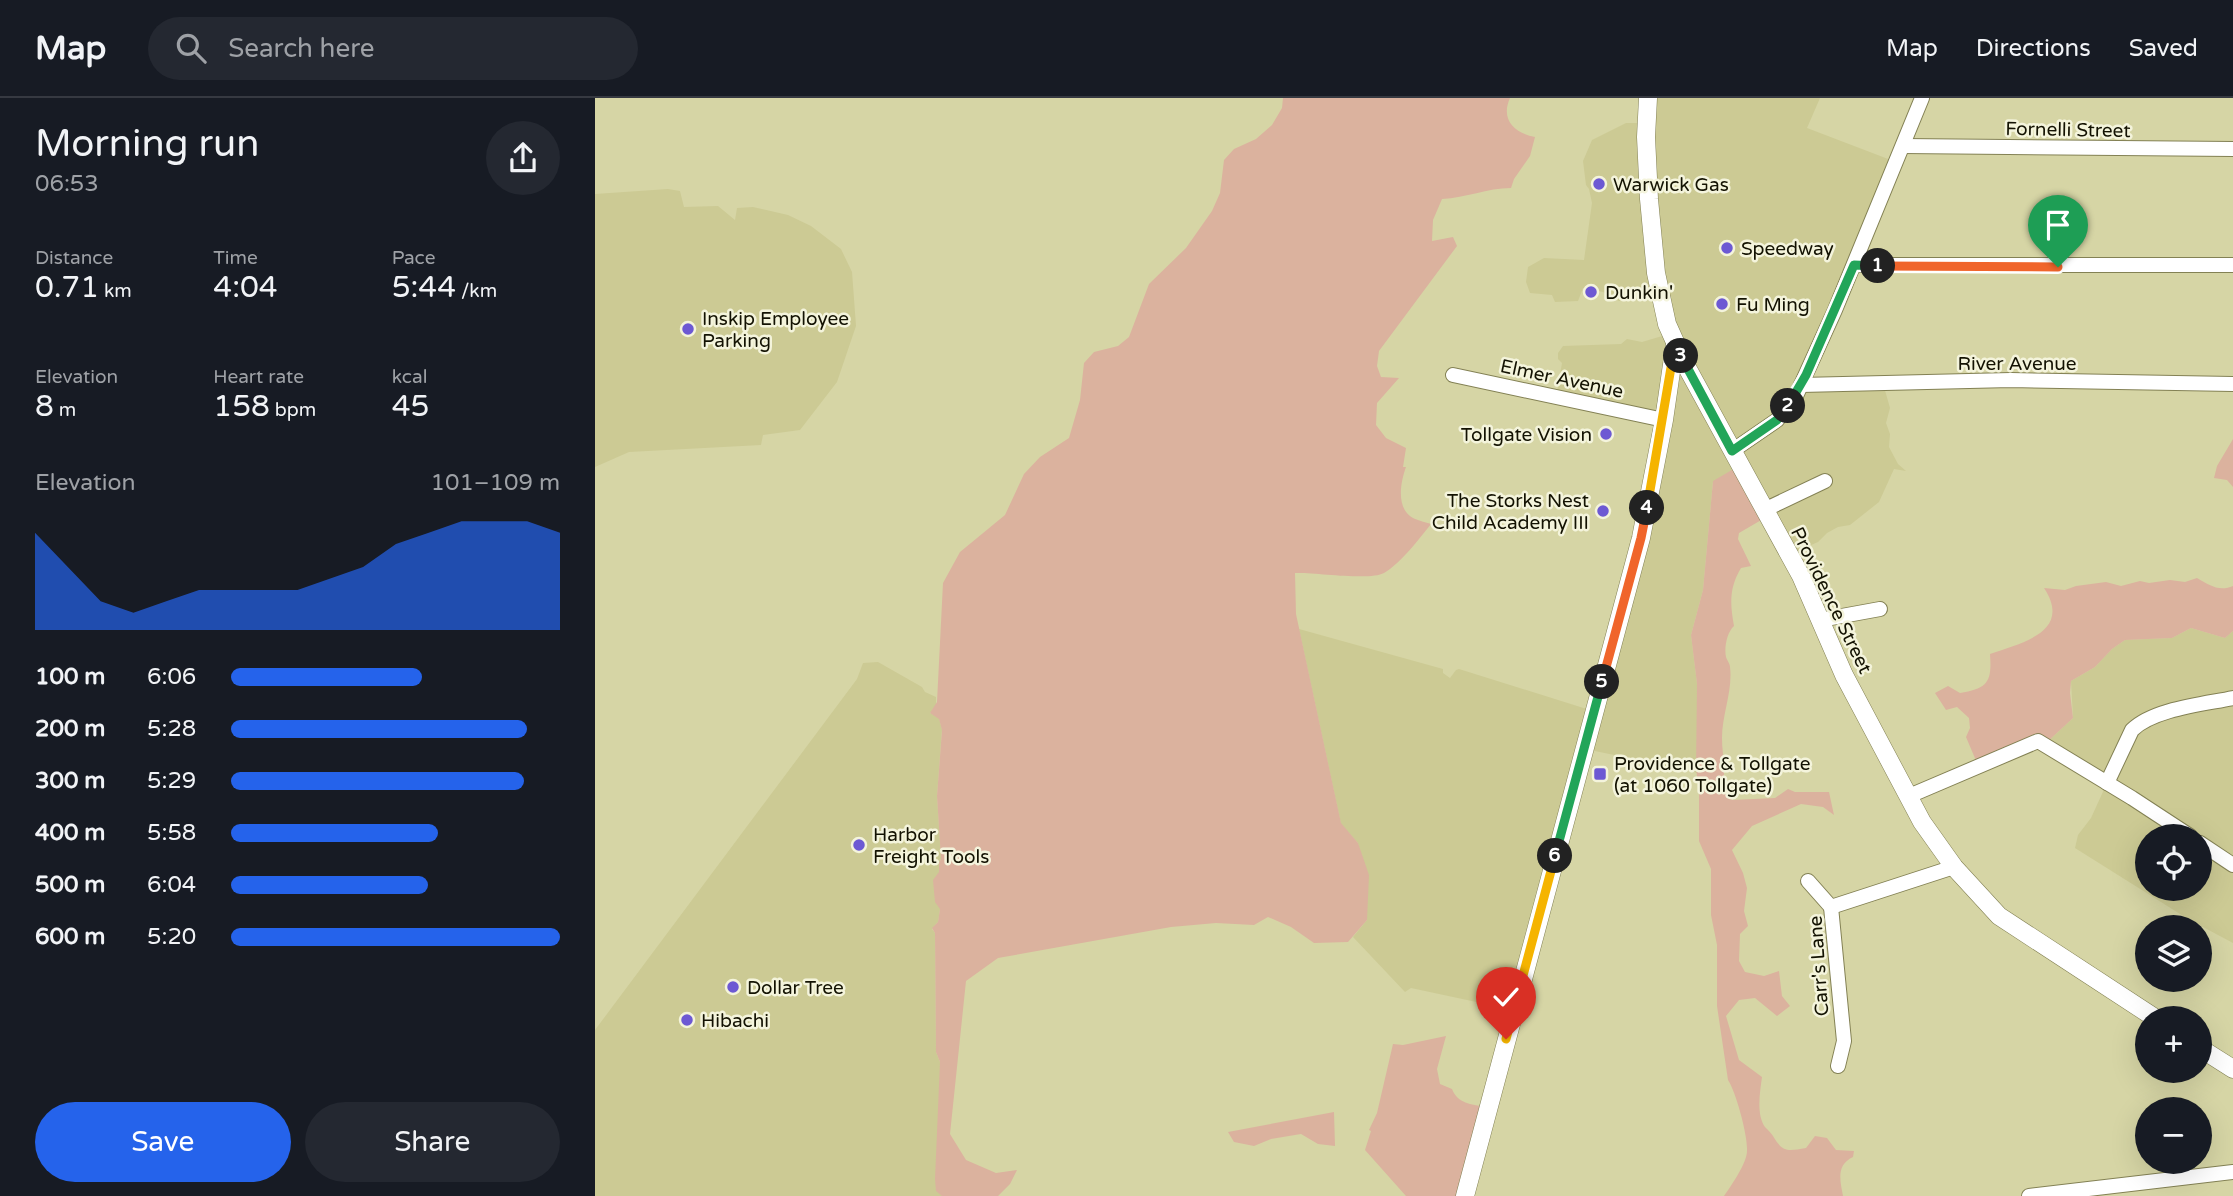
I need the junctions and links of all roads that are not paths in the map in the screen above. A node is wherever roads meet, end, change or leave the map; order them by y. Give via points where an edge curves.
1 (1648, 98) edge
2 (1922, 98) edge
3 (1903, 146) junction
4 (2233, 149) edge
5 (1854, 265) junction
6 (2233, 265) edge
7 (1675, 344) junction
8 (1453, 376) dead end
9 (2233, 384) edge
10 (1801, 385) junction
11 (1664, 420) junction
12 (1732, 451) junction
13 (1825, 481) dead end
14 (1764, 510) junction
15 (1880, 609) dead end
16 (1820, 620) junction
17 (2233, 698) edge
18 (2107, 783) junction
19 (1909, 796) junction
20 (2171, 824) edge
21 (2212, 851) edge
22 (2233, 865) edge
23 (1954, 867) junction
24 (1808, 881) dead end
25 (1831, 907) junction
26 (2137, 1006) edge
27 (2212, 1056) edge
28 (1838, 1066) dead end
29 (2233, 1069) edge
30 (2233, 1172) edge
31 (1465, 1196) edge
32 (2029, 1196) edge

1 - 7 main road, Providence Street via 1646,137 1656,273
2 - 3 street
3 - 4 street, Fornelli Street
3 - 5 street
5 - 6 street
5 - 10 street
7 - 11 main road
7 - 12 main road, Providence Street
8 - 11 street, Elmer Avenue
9 - 10 street, River Avenue via 2011,380
10 - 12 street via 1777,420
11 - 31 main road via 1641,538
12 - 14 main road, Providence Street
13 - 14 street
14 - 16 main road, Providence Street
15 - 16 street
16 - 19 main road, Providence Street
17 - 18 street via 2138,723
18 - 19 street via 2038,741
18 - 20 street
19 - 23 main road, Providence Street
21 - 22 street
23 - 25 street, Carr's Lane
23 - 26 main road, Providence Street via 1999,916
24 - 25 street
25 - 28 street, Carr's Lane via 1844,1041
27 - 29 main road
30 - 32 street

